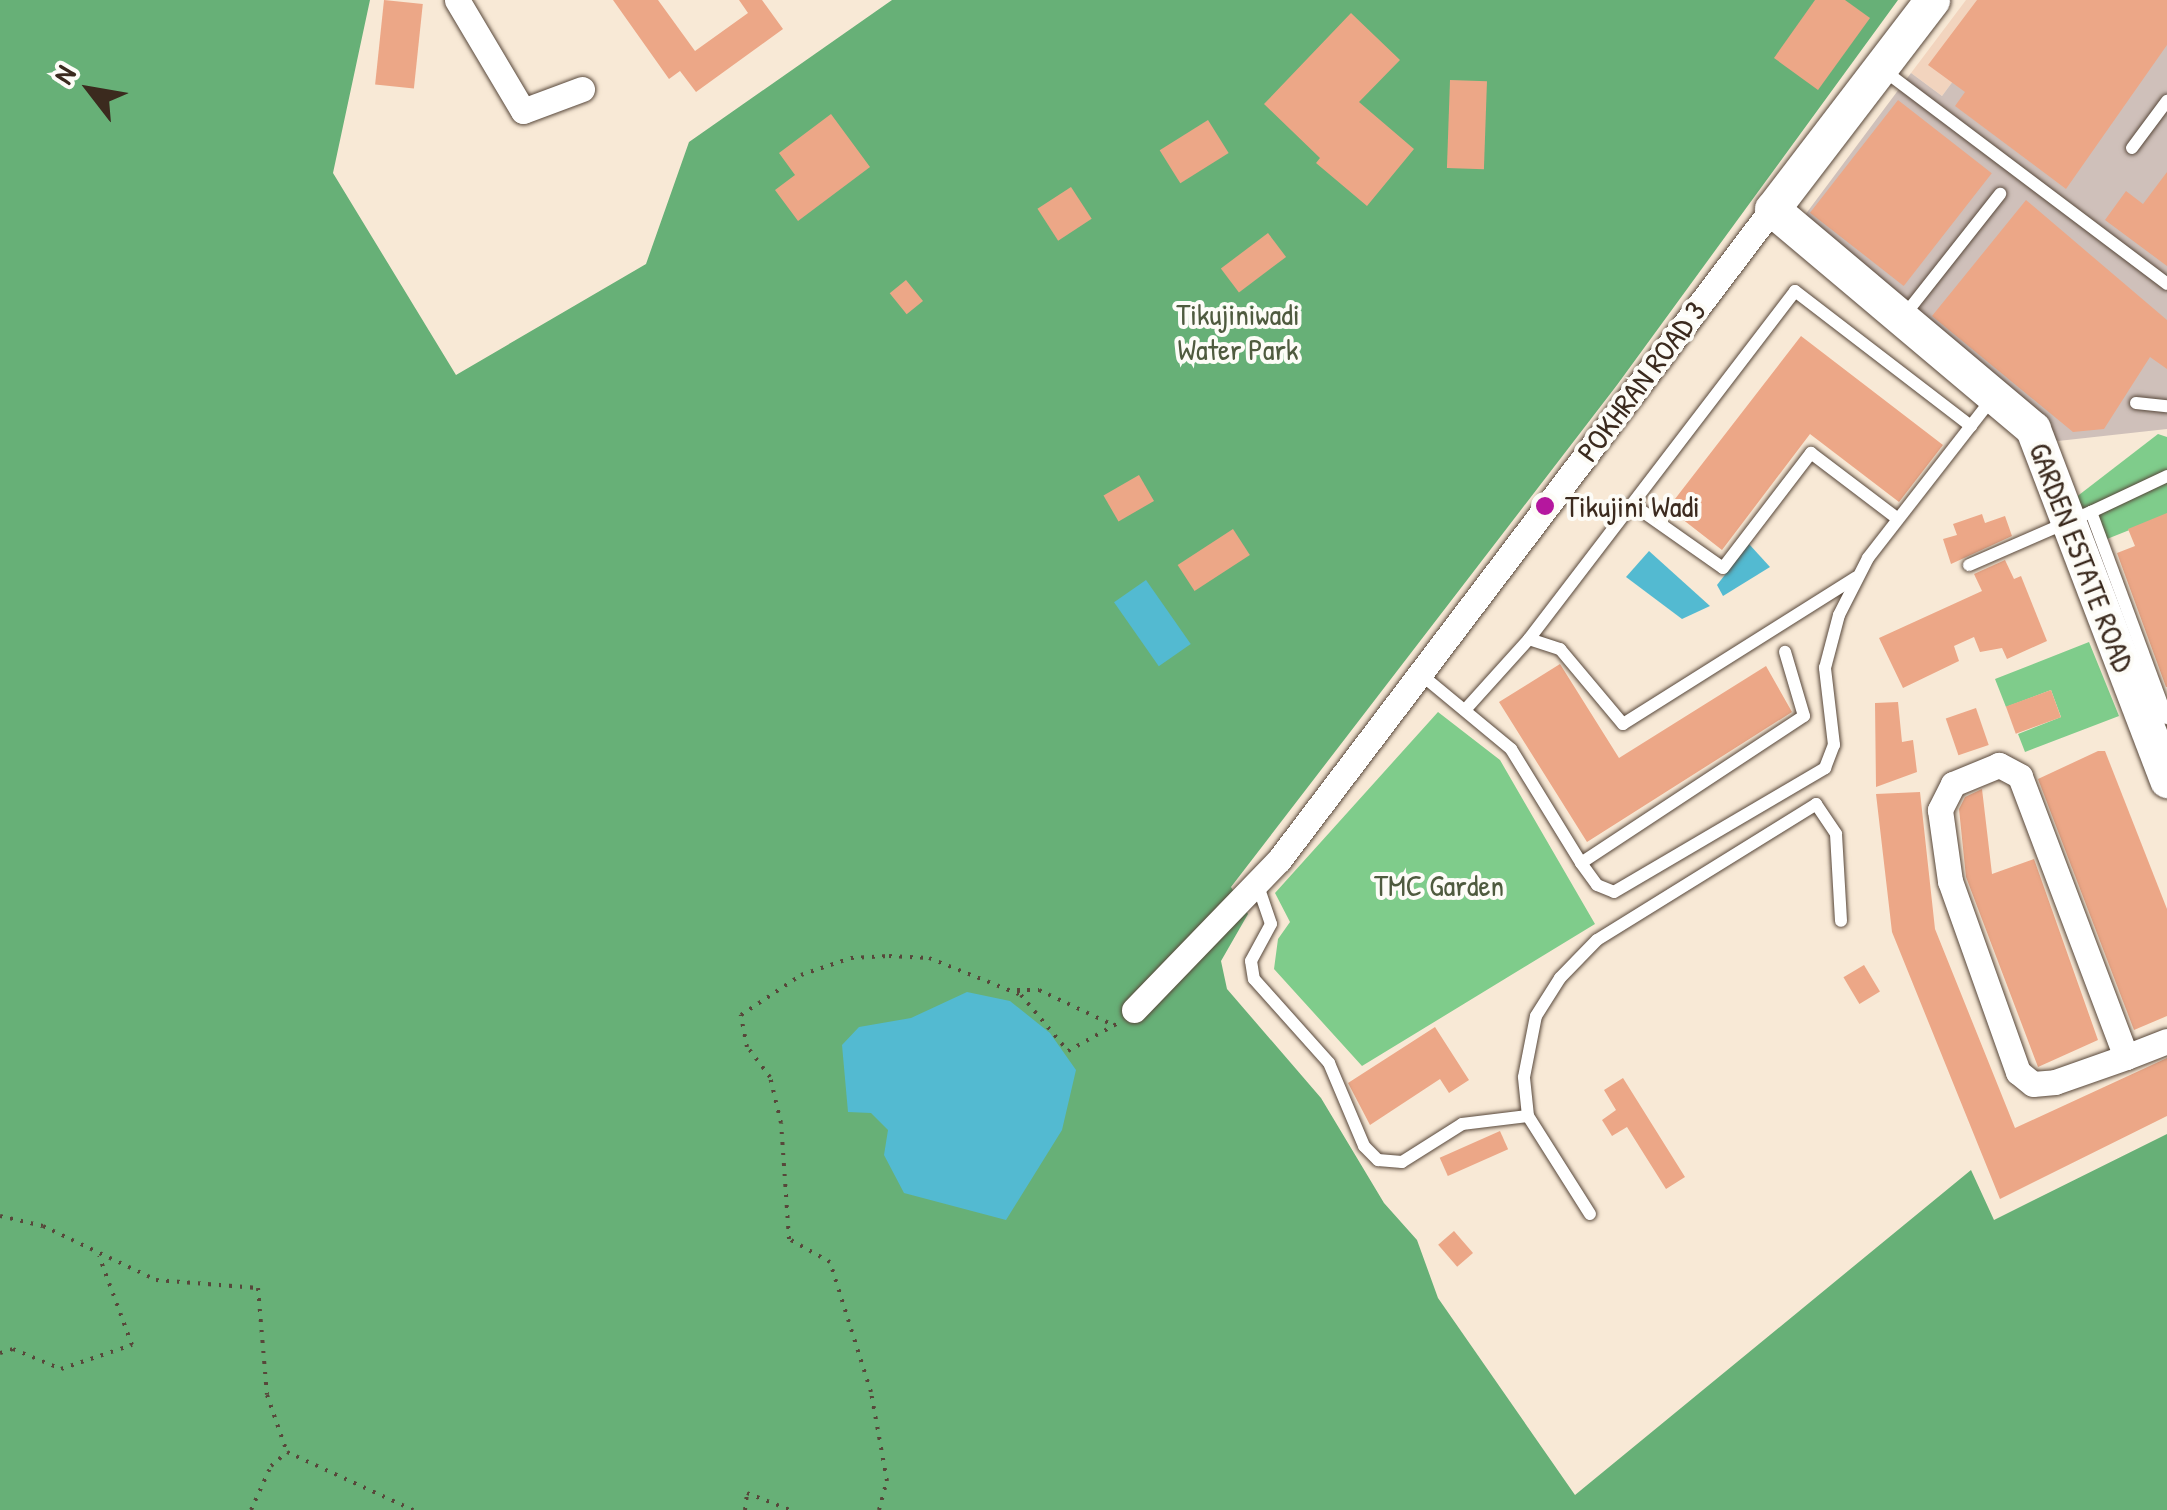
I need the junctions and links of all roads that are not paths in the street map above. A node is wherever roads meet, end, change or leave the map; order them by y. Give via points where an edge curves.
1 (457, 0) edge
2 (1932, 0) edge
3 (1880, 67) junction
4 (582, 89) dead end
5 (2167, 101) edge
6 (2132, 148) dead end
7 (2000, 194) dead end
8 (1772, 209) junction
9 (2167, 284) edge
10 (1904, 318) junction
11 (1996, 394) junction
12 (2136, 403) dead end
13 (2167, 406) edge
14 (1971, 426) junction
15 (2167, 476) edge
16 (1632, 504) junction
17 (2080, 516) junction
18 (1898, 519) junction
19 (1969, 565) dead end
20 (1860, 574) junction
21 (1529, 639) junction
22 (1785, 652) dead end
23 (1418, 672) junction
24 (1465, 710) junction
25 (2160, 722) edge
26 (2167, 780) edge
27 (1581, 863) junction
28 (1257, 883) junction
29 (1841, 922) dead end
30 (1124, 1018) road end
31 (2167, 1041) edge
32 (2126, 1056) junction
33 (1528, 1116) junction
34 (1590, 1214) dead end

1 - 4 street via 522,111
2 - 3 street, POKHRAN ROAD 3
3 - 8 street, POKHRAN ROAD 3
3 - 9 lane
5 - 6 lane
7 - 10 lane
8 - 10 street, GARDEN ESTATE ROAD
8 - 23 street, POKHRAN ROAD 3
10 - 11 street, GARDEN ESTATE ROAD
11 - 14 lane
11 - 17 street, GARDEN ESTATE ROAD via 2034,429
12 - 13 lane
14 - 16 lane via 1795,291
14 - 18 lane
15 - 17 lane
16 - 18 lane via 1723,568 1811,452
16 - 21 lane
17 - 19 lane
17 - 25 street, GARDEN ESTATE ROAD
18 - 20 lane
20 - 21 lane via 1623,724 1560,648
20 - 27 lane via 1828,641 1834,745 1825,768 1614,892 1597,885
21 - 24 lane
22 - 27 lane via 1804,716
23 - 24 lane
23 - 28 street, POKHRAN ROAD 3
24 - 27 lane via 1511,749
25 - 26 street, GARDEN ESTATE ROAD
28 - 30 street, POKHRAN ROAD 3
28 - 33 lane via 1271,924 1252,961 1254,980 1330,1063 1364,1146 1378,1160 1402,1162 1462,1124
29 - 33 lane via 1836,834 1816,804 1597,940 1560,978 1536,1016 1524,1077
31 - 32 street
32 - 32 street via 2020,776 1999,764 1953,784 1940,810 1950,881 2018,1072 2033,1084 2055,1082
33 - 34 lane

